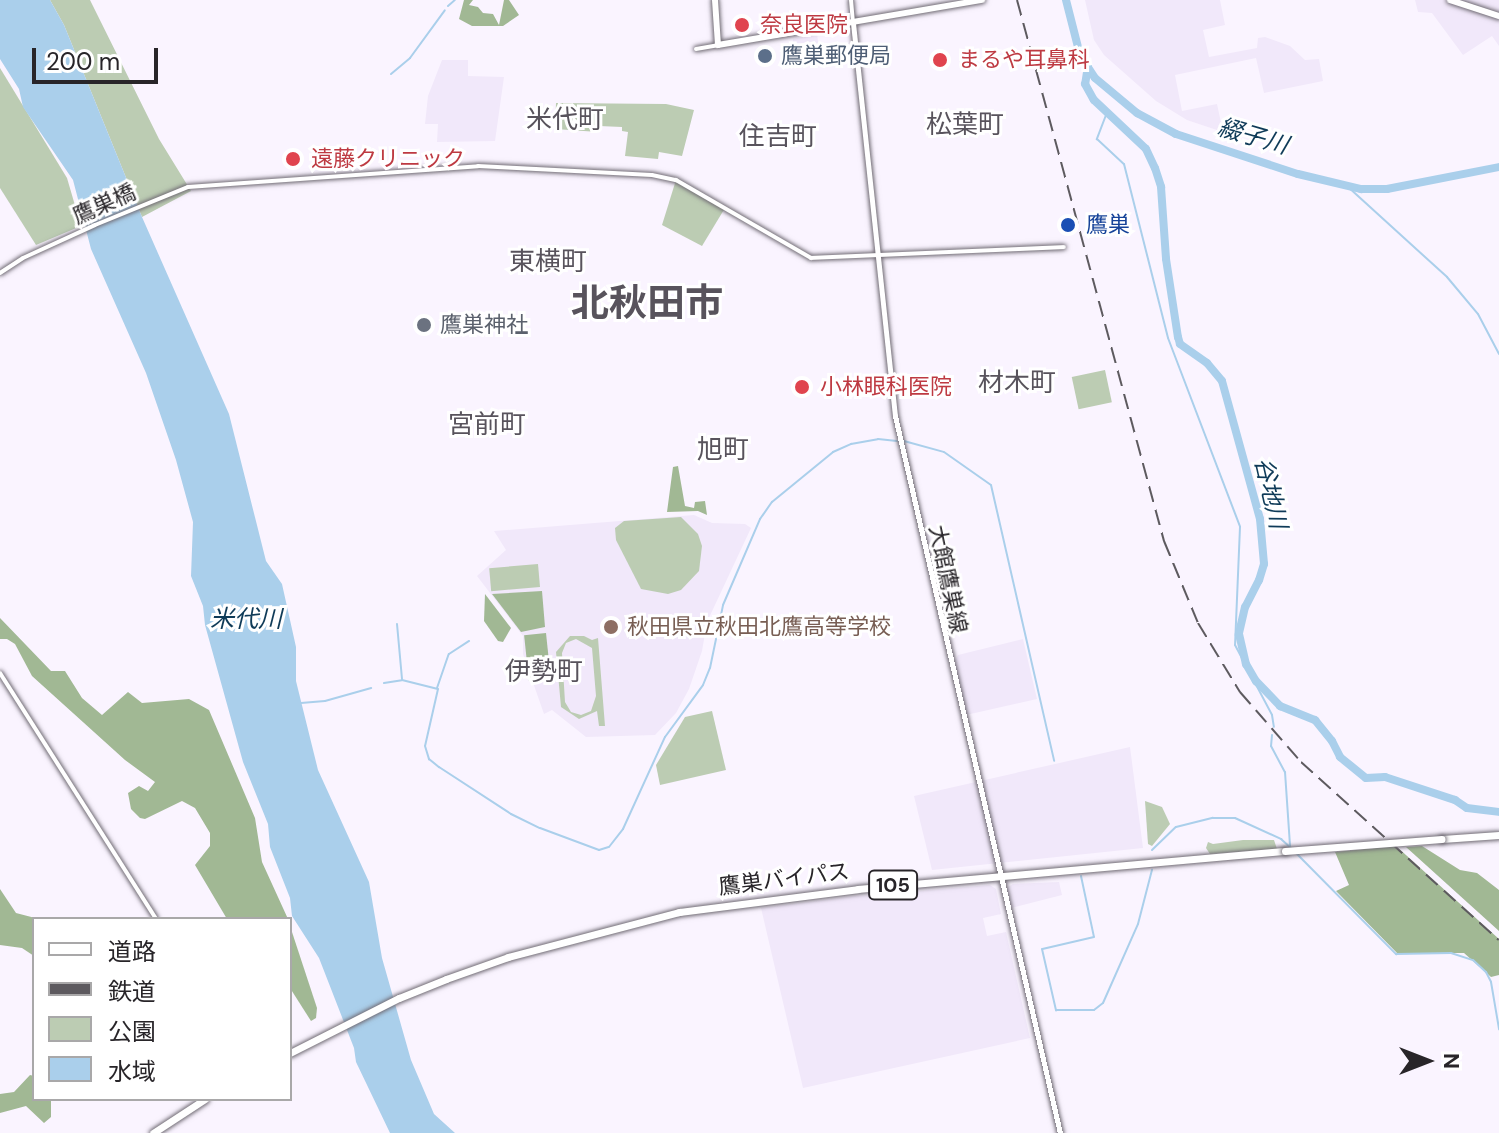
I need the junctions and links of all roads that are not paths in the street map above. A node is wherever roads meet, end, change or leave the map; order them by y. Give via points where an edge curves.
1 (715, 0) edge
2 (851, 0) edge
3 (982, 0) edge
4 (1450, 0) edge
5 (1499, 16) edge
6 (853, 23) junction
7 (718, 45) junction
8 (696, 49) dead end
9 (1064, 247) dead end
10 (877, 256) junction
11 (1, 269) edge
12 (0, 673) edge
13 (1499, 835) edge
14 (999, 875) junction
15 (155, 917) edge
16 (292, 1052) edge
17 (202, 1101) edge
18 (153, 1133) edge
19 (1060, 1133) edge

1 - 7 main road
2 - 6 street
3 - 6 main road
4 - 5 main road
6 - 7 main road
6 - 10 main road, 大館鷹巣線
7 - 8 street
9 - 10 street, 鷹巣橋
10 - 11 street, 鷹巣橋 via 811,258 676,180 478,166 202,185 163,195
10 - 14 main road, 大館鷹巣線 via 901,441
12 - 15 street
13 - 14 highway, 鷹巣バイパス / 105, bridge
14 - 16 highway, 鷹巣バイパス / 105 via 710,906 508,957 399,998
14 - 19 main road, 大館鷹巣線
17 - 18 highway

